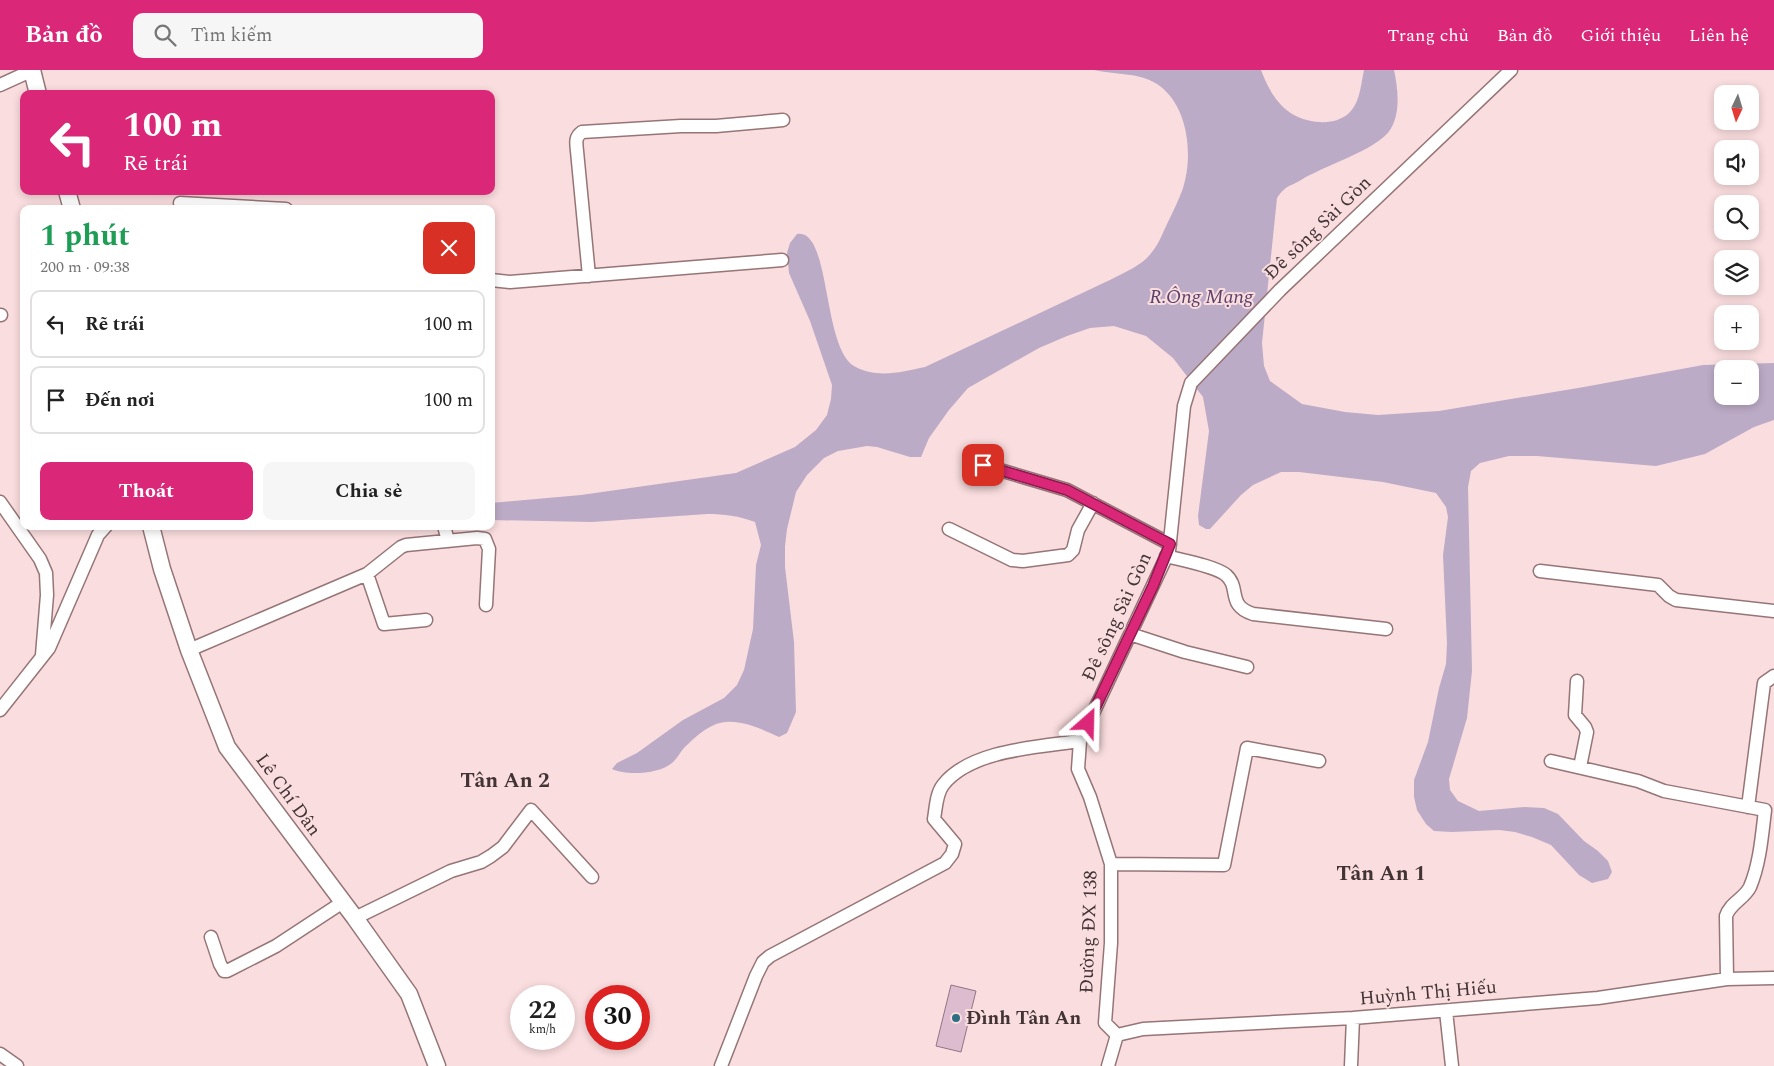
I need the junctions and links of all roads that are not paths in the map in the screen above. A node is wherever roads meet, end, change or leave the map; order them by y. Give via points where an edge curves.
1 (32, 70) edge
2 (1510, 70) edge
3 (0, 85) edge
4 (37, 90) edge
5 (783, 120) dead end
6 (180, 203) dead end
7 (215, 205) edge
8 (782, 260) dead end
9 (589, 276) junction
10 (495, 280) edge
11 (983, 465) dead end
12 (0, 502) edge
13 (1093, 503) junction
14 (948, 529) dead end
15 (102, 530) edge
16 (152, 530) edge
17 (445, 530) edge
18 (448, 541) junction
19 (1170, 544) junction
20 (1166, 556) junction
21 (1540, 571) dead end
22 (367, 574) junction
23 (486, 605) dead end
24 (1774, 611) edge
25 (426, 620) dead end
26 (1386, 630) dead end
27 (1130, 634) junction
28 (189, 650) junction
29 (42, 658) junction
30 (1247, 666) dead end
31 (1774, 676) edge
32 (1577, 681) dead end
33 (0, 710) edge
34 (1080, 741) junction
35 (1319, 761) dead end
36 (1551, 761) dead end
37 (1580, 767) junction
38 (1748, 807) junction
39 (1111, 864) junction
40 (592, 877) dead end
41 (343, 902) junction
42 (355, 918) junction
43 (211, 937) dead end
44 (1774, 978) edge
45 (1727, 979) junction
46 (1446, 1010) junction
47 (1353, 1018) junction
48 (1117, 1035) junction
49 (0, 1054) edge
50 (17, 1066) edge
51 (437, 1066) edge
52 (721, 1066) edge
53 (1108, 1066) edge
54 (1351, 1066) edge
55 (1452, 1066) edge

1 - 3 street
1 - 4 street
2 - 19 street, Đê sông Sài Gòn via 1280,290 1192,383 1184,406
5 - 9 street via 582,132 577,135
6 - 7 street
8 - 9 street
9 - 10 street
11 - 13 street via 1067,490
12 - 29 street via 40,559 46,573
13 - 14 street via 1068,555 1012,560
13 - 19 street
15 - 29 street
16 - 28 street, Lê Chí Dân
17 - 18 street
18 - 22 street via 401,547
18 - 23 street via 485,539 489,548
19 - 20 street, Đê sông Sài Gòn
20 - 26 street via 1220,571 1228,577 1238,606 1244,611
20 - 27 street, Đê sông Sài Gòn
21 - 24 street via 1658,585 1676,600
22 - 25 street via 384,624
22 - 28 street
27 - 30 street via 1185,652
27 - 34 street, Đê sông Sài Gòn
28 - 41 street, Lê Chí Dân via 227,747
29 - 33 street
31 - 38 street via 1764,683
32 - 37 street via 1575,715 1587,732
34 - 39 street, Đường ĐX 138 via 1078,769
34 - 52 street via 1013,750 980,759 954,774 942,786 934,819 955,844 945,863 763,962
35 - 39 street via 1247,748 1224,865
36 - 37 street
37 - 38 street via 1638,781 1660,790
38 - 45 street via 1765,810 1750,888 1727,910
39 - 48 street, Đường ĐX 138 via 1111,943 1105,1022
40 - 42 street via 531,810 503,847 491,856 451,871
41 - 42 street, Lê Chí Dân
41 - 43 street via 276,946 227,971 220,964
42 - 51 street, Lê Chí Dân via 409,994
44 - 45 street, Huỳnh Thị Hiếu
45 - 46 street, Huỳnh Thị Hiếu via 1598,998
46 - 47 street, Huỳnh Thị Hiếu
46 - 55 street
47 - 48 street, Huỳnh Thị Hiếu via 1143,1029
47 - 54 street
48 - 53 street
49 - 50 street

